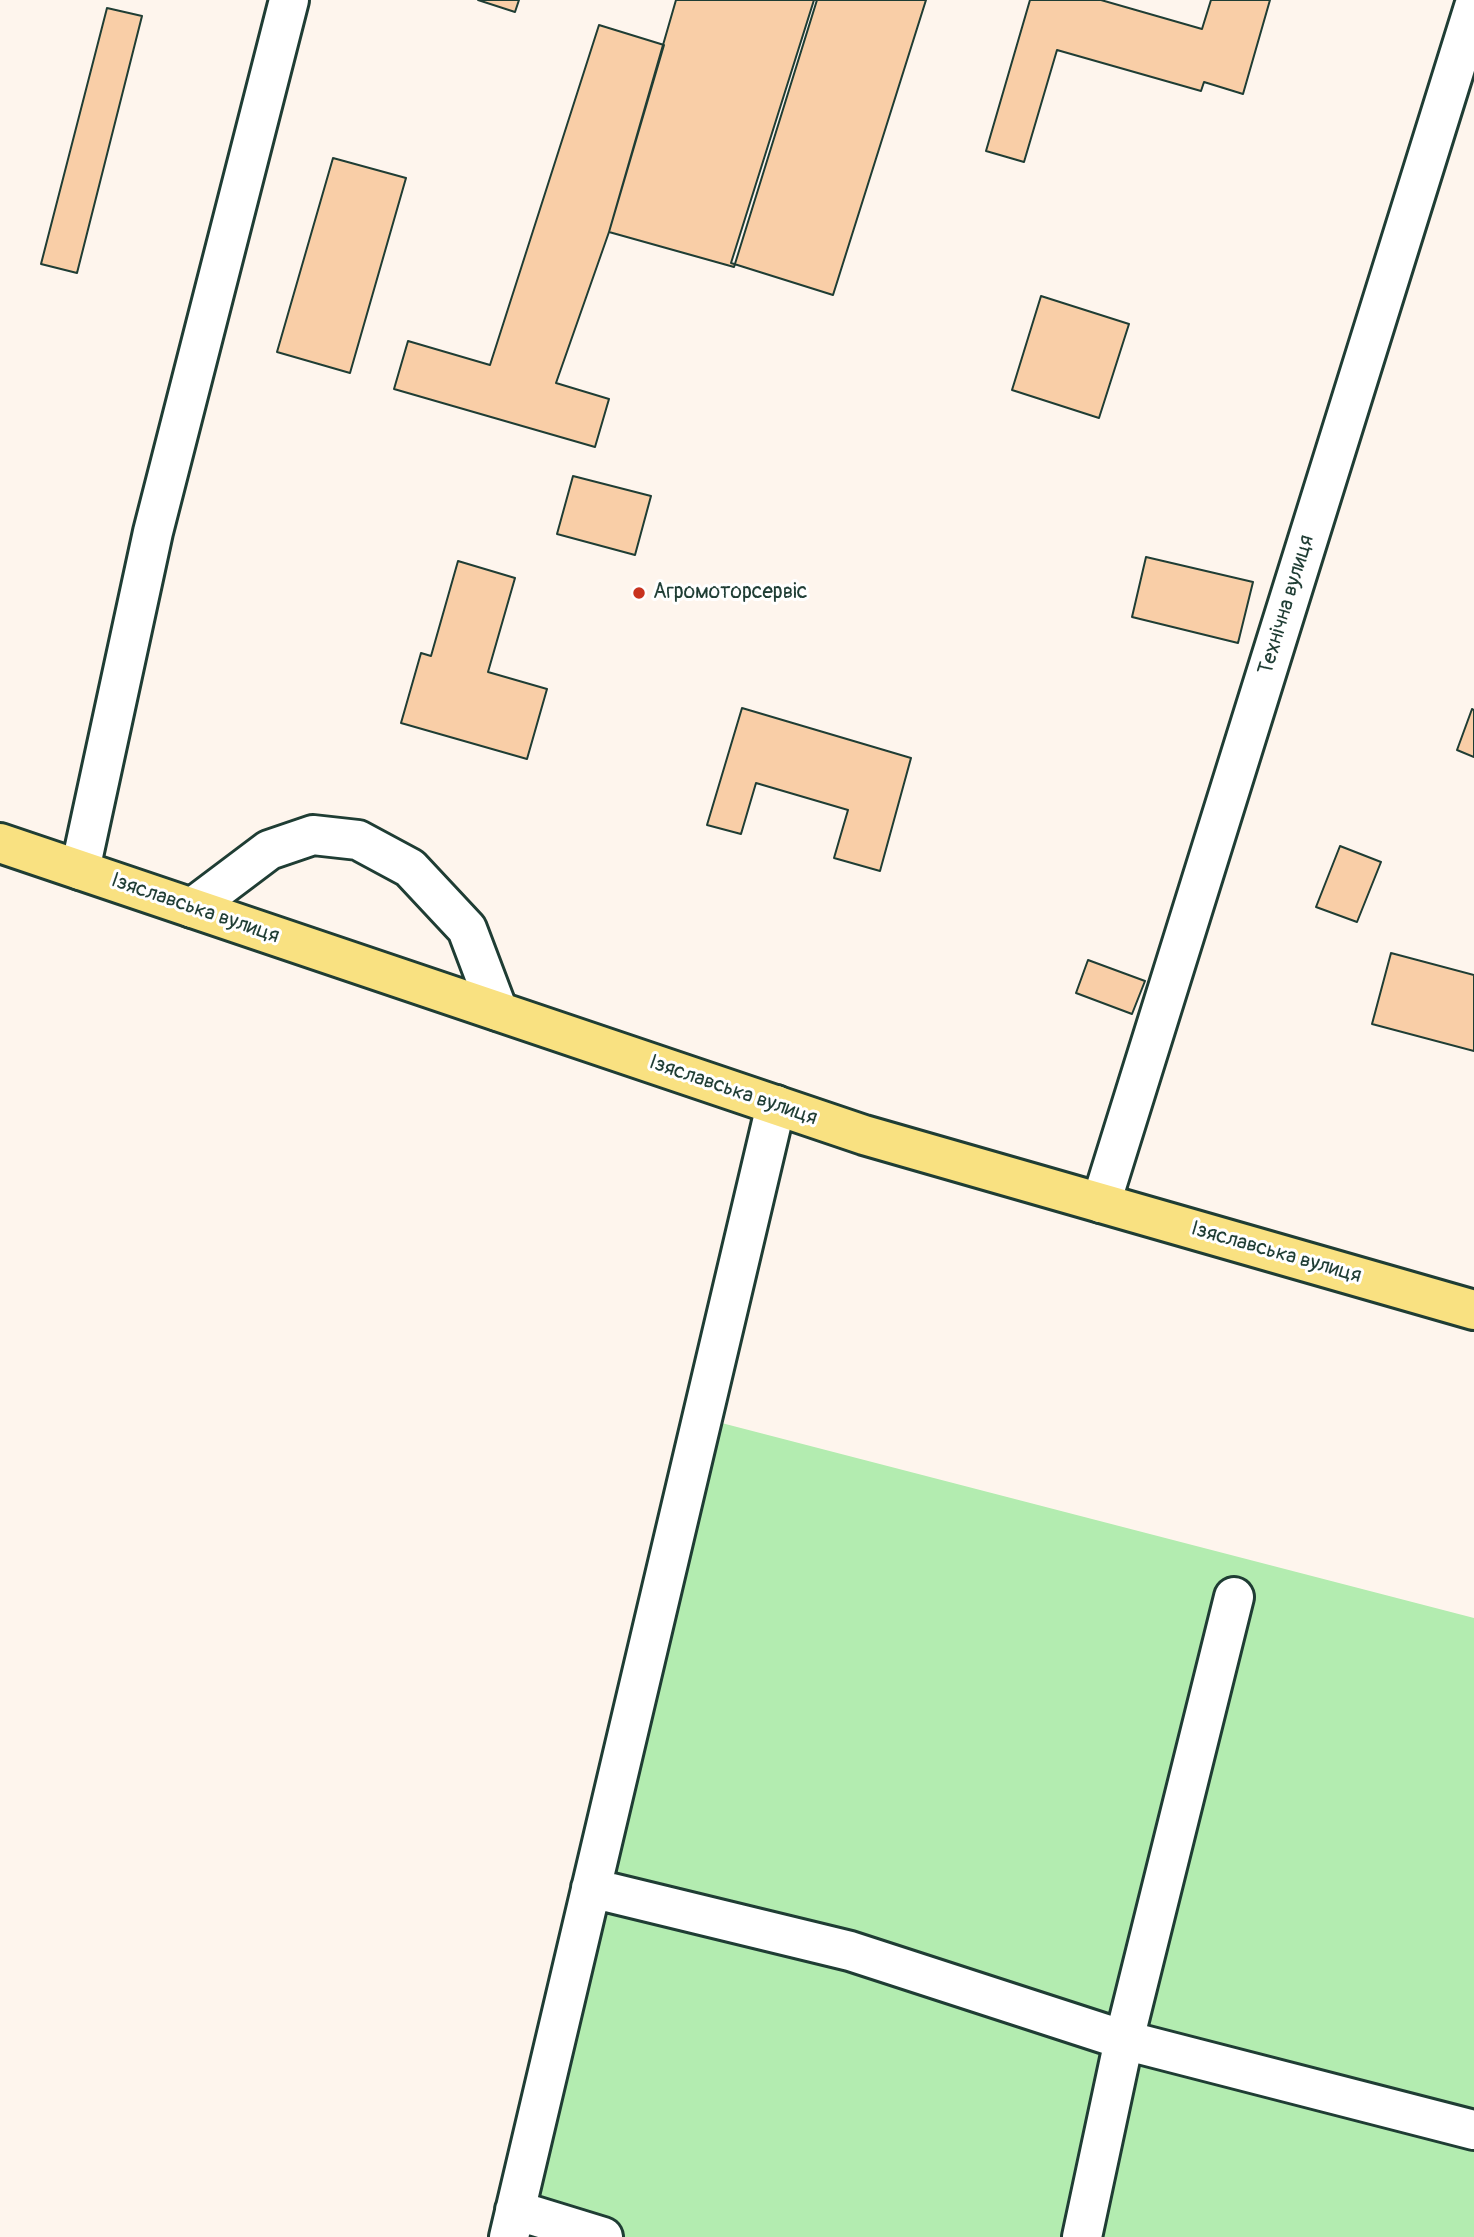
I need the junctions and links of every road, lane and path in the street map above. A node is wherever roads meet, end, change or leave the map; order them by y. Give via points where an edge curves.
1 (289, 0) edge
2 (1474, 7) edge
3 (0, 843) edge
4 (80, 870) junction
5 (192, 908) junction
6 (499, 1011) junction
7 (776, 1105) junction
8 (1101, 1203) junction
9 (1474, 1310) edge
10 (1234, 1597) dead end
11 (591, 1888) junction
12 (1124, 2040) junction
13 (1474, 2130) edge
14 (512, 2224) edge
15 (603, 2237) edge
16 (1082, 2237) edge

1 - 4 street via 153,532
2 - 8 street, Технічна вулиця
3 - 4 main road, Ізяславська вулиця
4 - 5 main road, Ізяславська вулиця
5 - 6 main road, Ізяславська вулиця
5 - 6 street via 269,850 313,835 358,840 410,867 467,929
6 - 7 main road, Ізяславська вулиця
7 - 8 main road, Ізяславська вулиця via 863,1135
7 - 11 street
8 - 9 main road, Ізяславська вулиця
10 - 12 street
11 - 12 street via 850,1951
11 - 14 street
12 - 13 street
12 - 16 street
14 - 15 street

